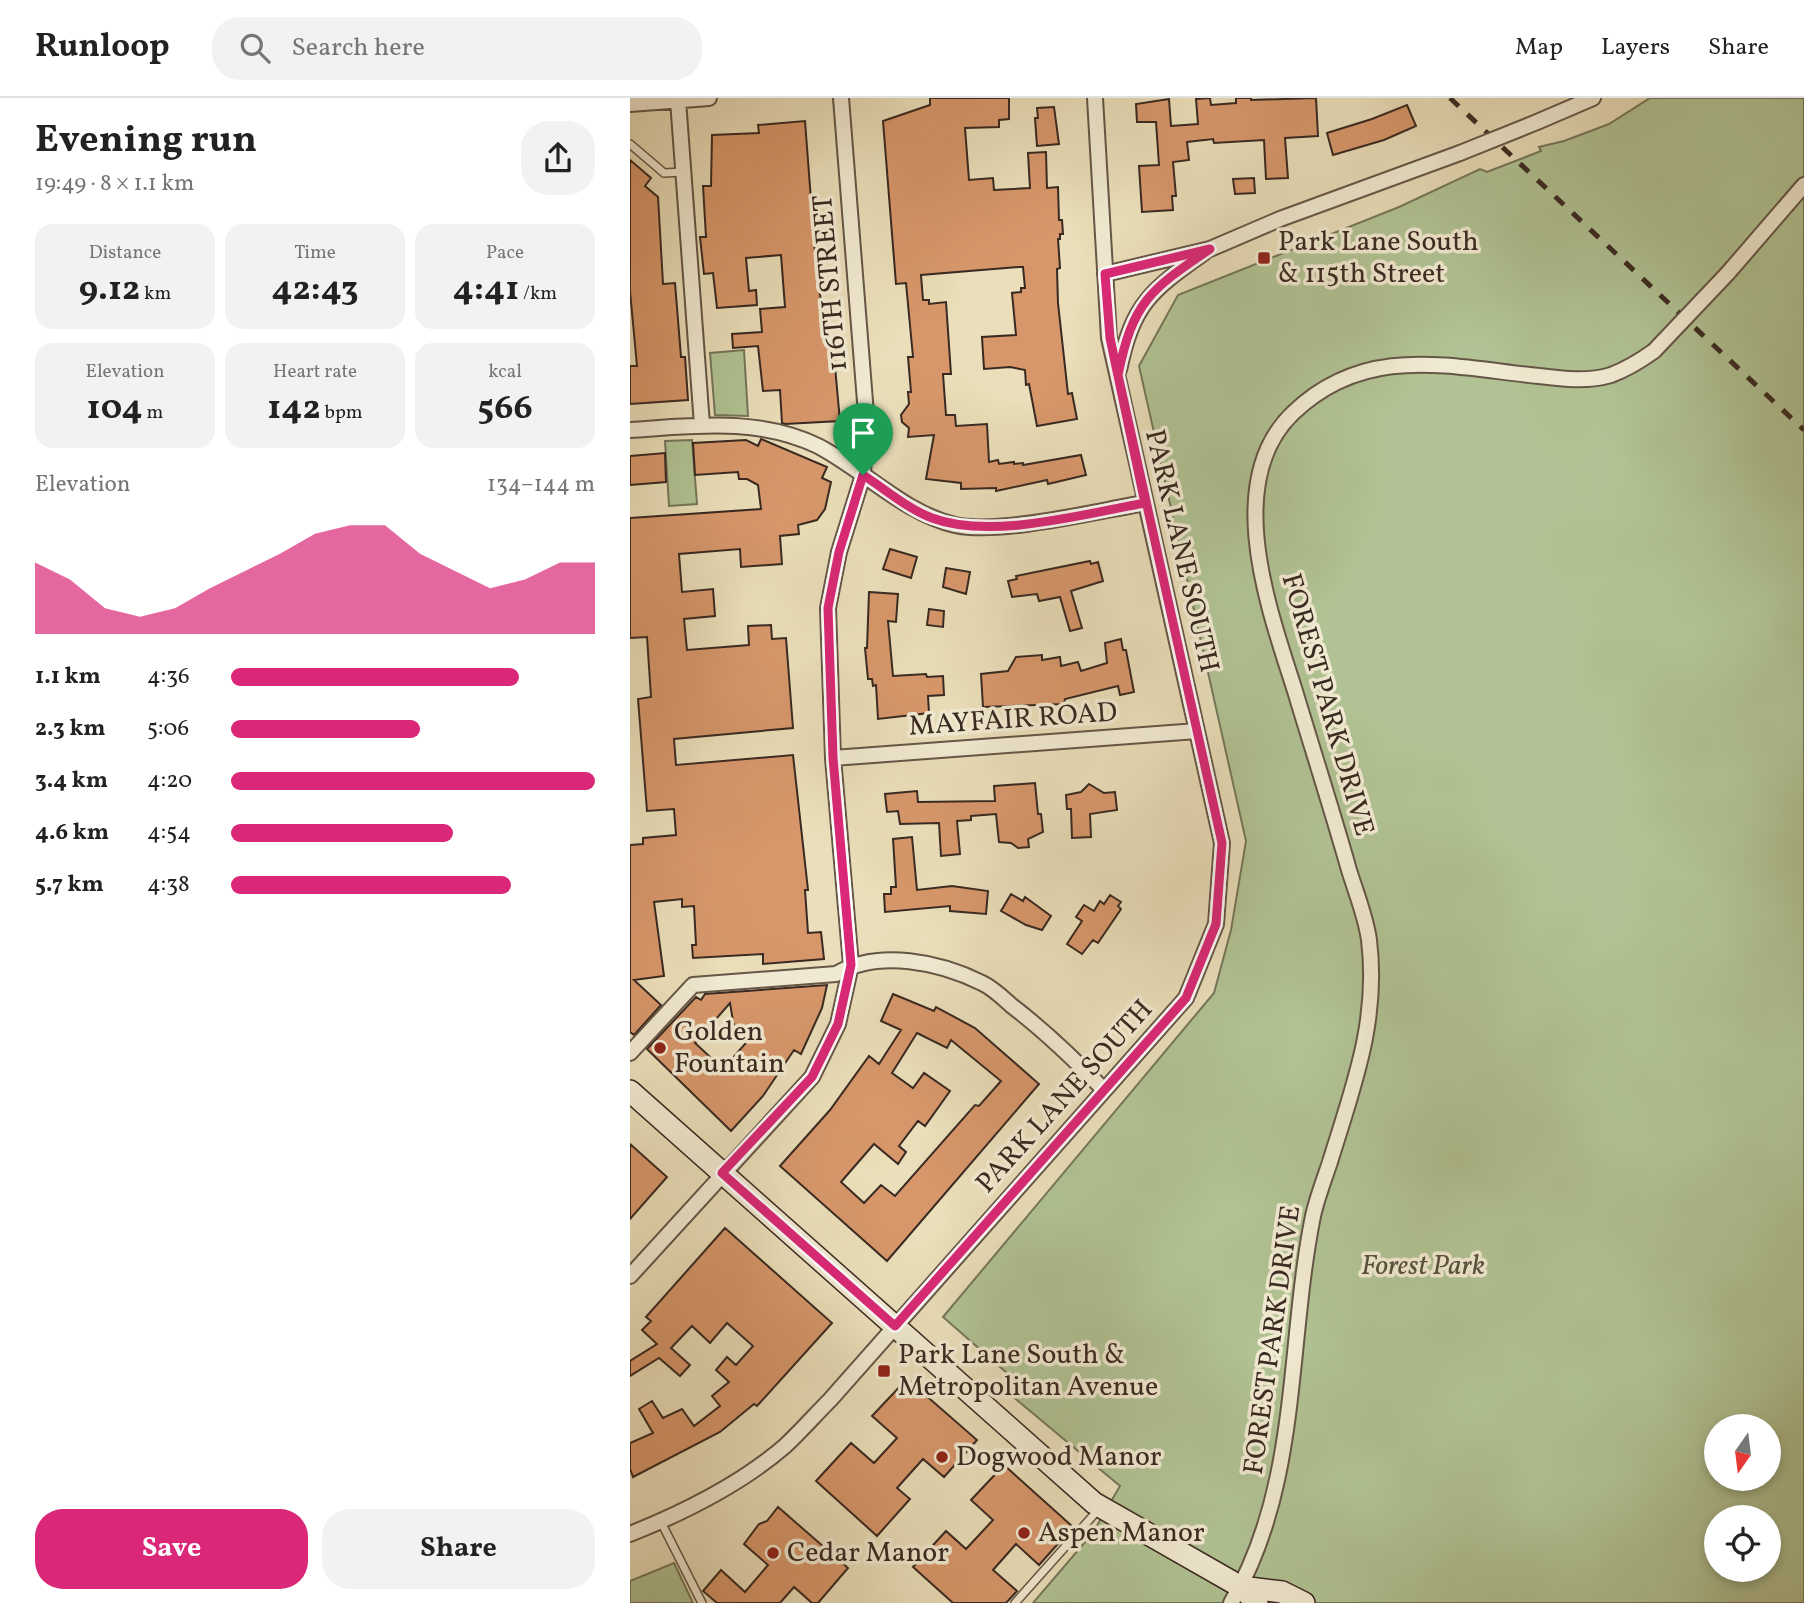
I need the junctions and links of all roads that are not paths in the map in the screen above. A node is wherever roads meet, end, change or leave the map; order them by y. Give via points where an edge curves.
1 (709, 98) edge
2 (841, 98) edge
3 (1095, 98) edge
4 (1593, 98) edge
5 (678, 100) junction
6 (639, 102) edge
7 (630, 144) edge
8 (683, 172) junction
9 (1804, 185) edge
10 (1210, 249) junction
11 (1105, 274) junction
12 (1118, 375) junction
13 (702, 425) junction
14 (630, 430) edge
15 (863, 475) junction
16 (1145, 503) junction
17 (1197, 731) junction
18 (833, 758) junction
19 (851, 965) junction
20 (630, 1052) edge
21 (1104, 1090) junction
22 (630, 1091) edge
23 (722, 1173) junction
24 (630, 1276) edge
25 (895, 1326) junction
26 (1101, 1507) junction
27 (661, 1522) junction
28 (630, 1534) edge
29 (1236, 1595) edge
30 (702, 1603) edge
31 (1015, 1603) edge
32 (1257, 1603) edge
33 (1304, 1603) edge

1 - 5 street
2 - 15 street, 116TH STREET via 866,414
3 - 11 street
4 - 10 street, PARK LANE SOUTH, bridge
5 - 6 street
5 - 8 street
7 - 8 lane via 664,173
8 - 13 street
9 - 29 street, FOREST PARK DRIVE, bridge via 1728,273 1654,351 1635,364 1609,376 1573,380 1424,363 1381,365 1344,377 1309,399 1271,443 1261,472 1256,519 1262,580 1368,936 1373,990 1362,1058 1314,1209 1272,1510
10 - 11 street, PARK LANE SOUTH
10 - 12 street, PARK LANE SOUTH via 1151,293 1129,327
11 - 12 street, PARK LANE SOUTH
12 - 16 street, PARK LANE SOUTH
13 - 14 street
13 - 15 street via 779,430 819,447
15 - 16 street via 929,517 957,526 1020,524
15 - 18 street, 116TH STREET via 839,552 828,608
16 - 17 street, PARK LANE SOUTH
17 - 18 street, MAYFAIR ROAD
17 - 21 street, PARK LANE SOUTH via 1222,843 1216,924 1186,998
18 - 19 street, 116TH STREET
19 - 20 street via 836,974 694,985
19 - 21 street via 894,960 930,964 983,983 1047,1033
19 - 23 street, 116TH STREET via 838,1024 812,1077
21 - 25 street, PARK LANE SOUTH
22 - 23 main road
23 - 24 street, 116TH STREET
23 - 25 main road
25 - 26 main road
25 - 27 street, PARK LANE SOUTH via 784,1446 746,1476
26 - 29 main road
26 - 31 lane
27 - 28 street, PARK LANE SOUTH
27 - 30 lane
29 - 32 main road
29 - 33 main road via 1282,1592

